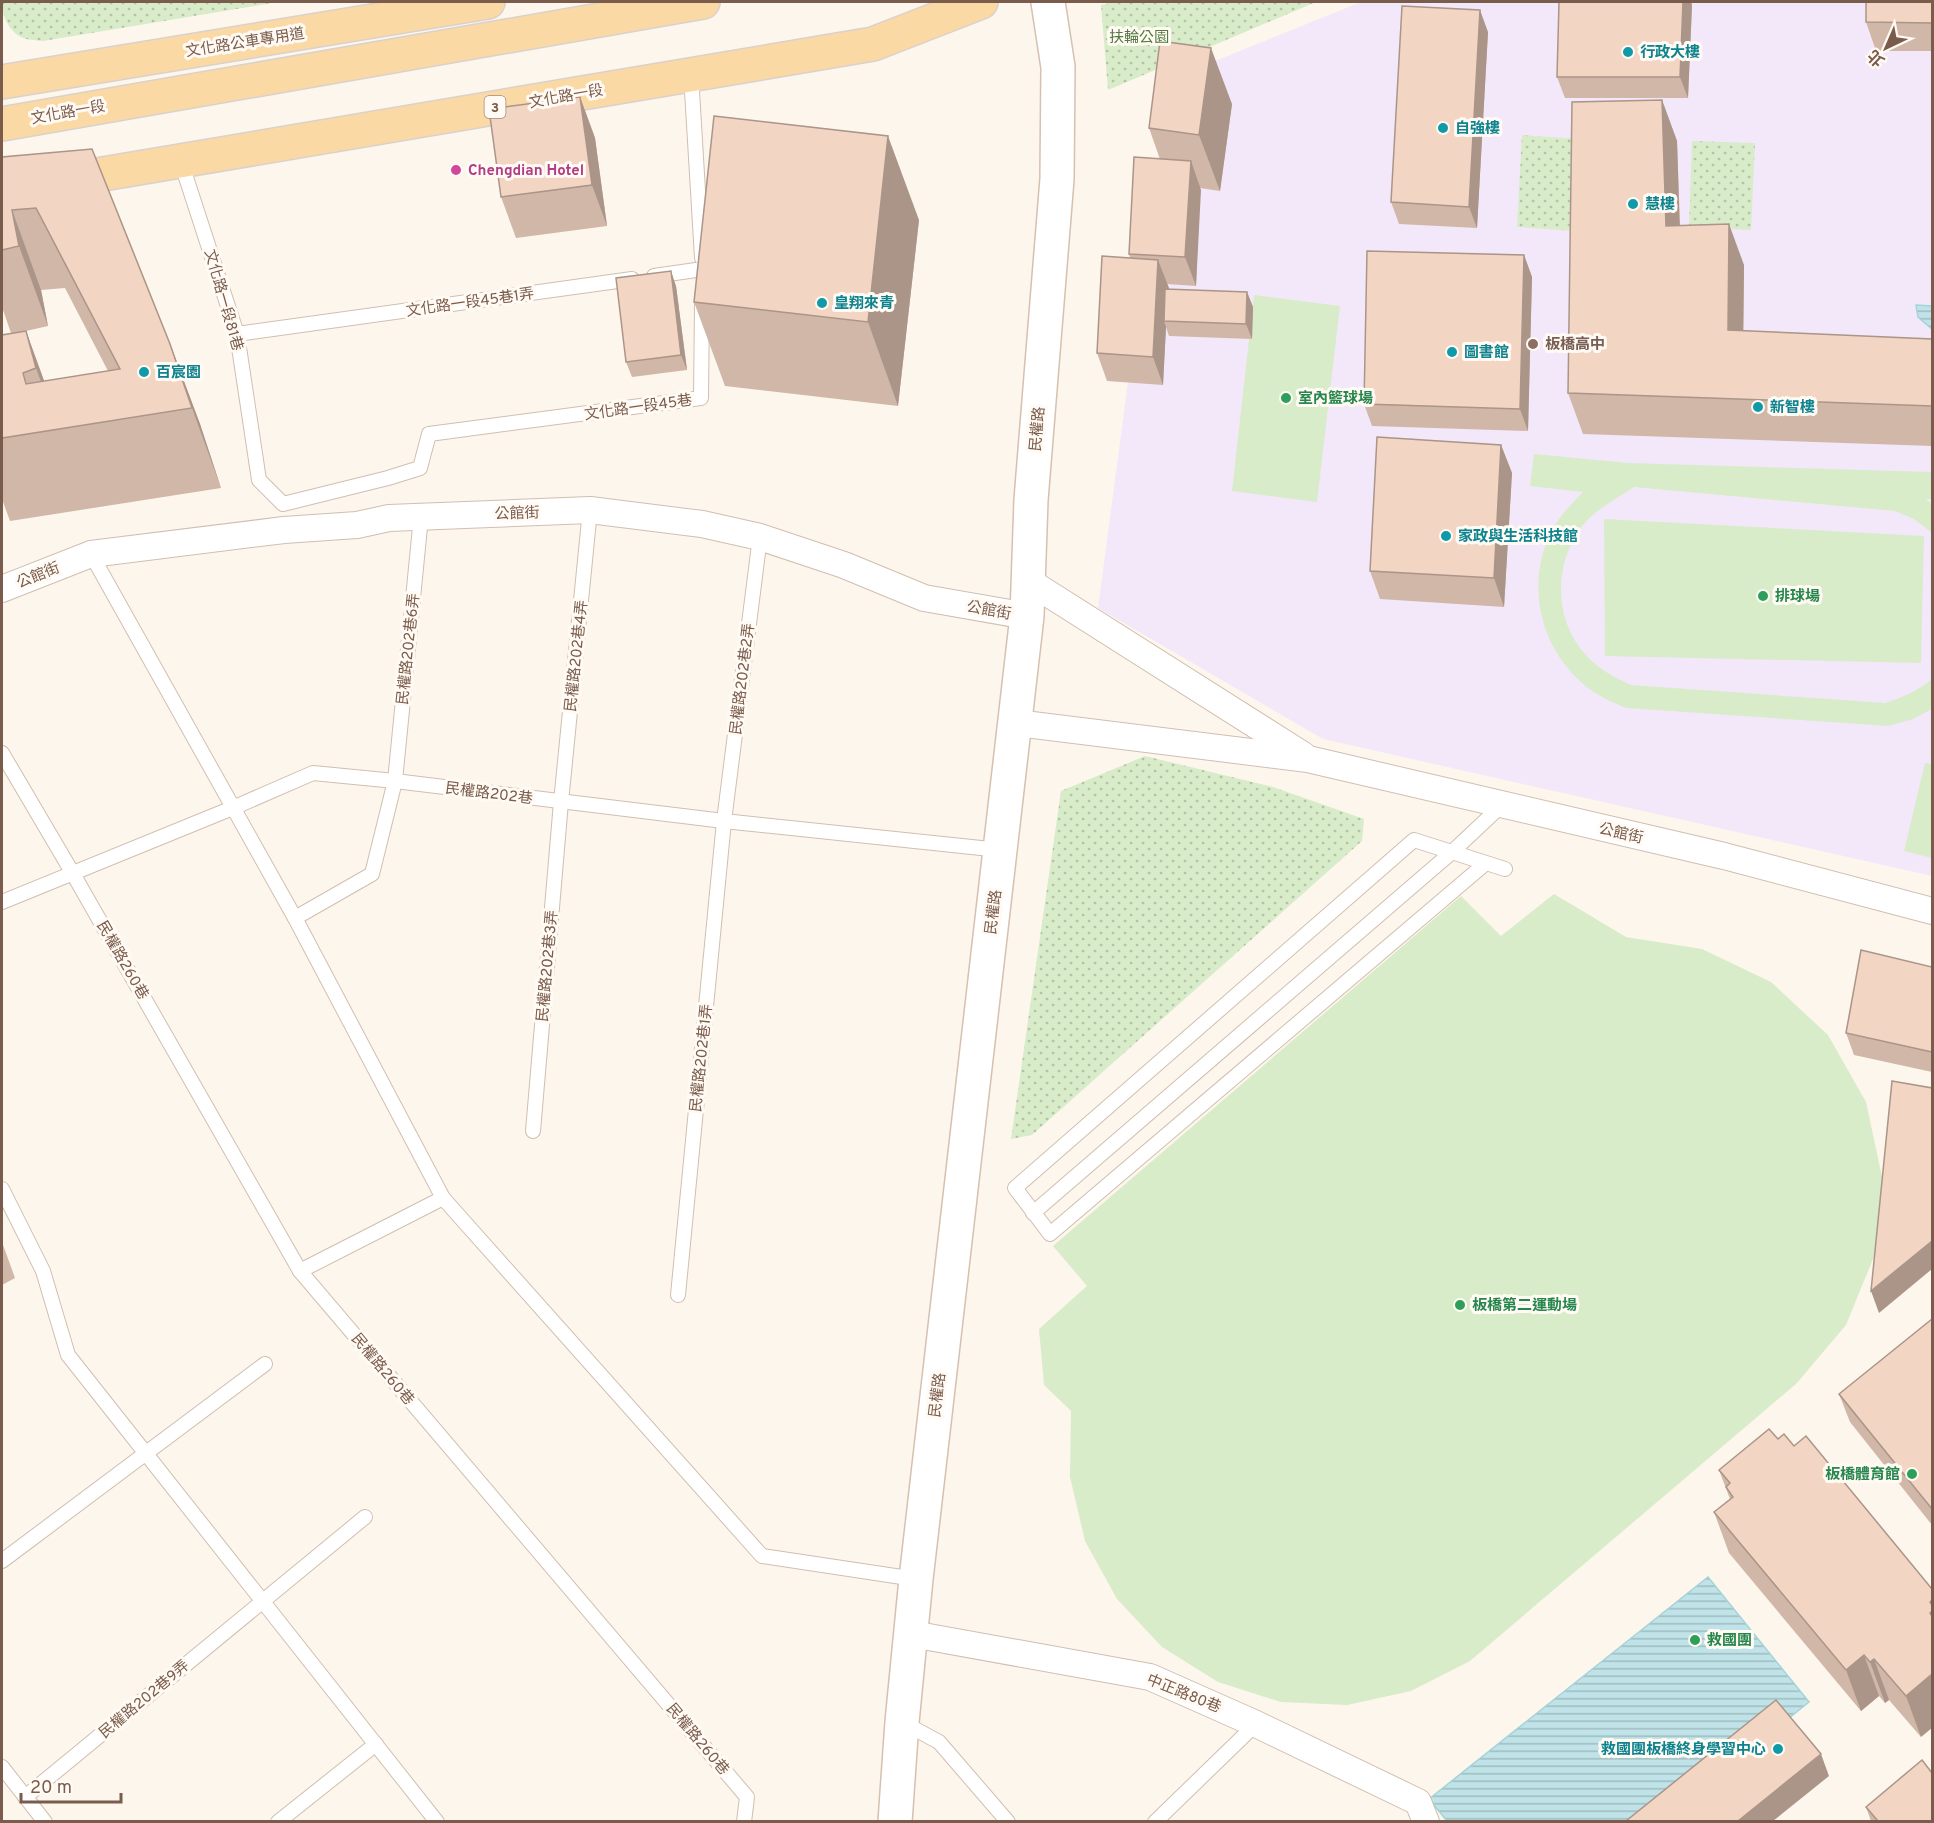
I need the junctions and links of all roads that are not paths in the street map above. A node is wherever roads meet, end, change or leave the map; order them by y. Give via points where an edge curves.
1 (488, 2) edge
2 (703, 2) edge
3 (981, 2) edge
4 (1048, 2) edge
5 (690, 74) junction
6 (2, 82) edge
7 (2, 124) edge
8 (180, 161) junction
9 (2, 190) edge
10 (703, 281) junction
11 (237, 334) junction
12 (283, 504) joint
13 (590, 510) junction
14 (421, 517) junction
15 (760, 537) junction
16 (91, 554) junction
17 (1029, 582) junction
18 (2, 589) edge
19 (1027, 616) junction
20 (1016, 723) junction
21 (2, 753) edge
22 (1308, 759) junction
23 (395, 781) junction
24 (561, 802) junction
25 (1502, 805) junction
26 (235, 807) junction
27 (724, 821) junction
28 (1000, 850) junction
29 (1452, 852) junction
30 (1486, 863) junction
31 (1505, 869) dead end
32 (72, 872) junction
33 (2, 902) edge
34 (1932, 911) edge
35 (296, 918) junction
36 (534, 1131) dead end
37 (2, 1189) edge
38 (443, 1198) junction
39 (1033, 1213) junction
40 (300, 1271) junction
41 (678, 1295) dead end
42 (265, 1364) dead end
43 (145, 1454) junction
44 (365, 1517) dead end
45 (2, 1562) edge
46 (916, 1579) junction
47 (262, 1601) junction
48 (912, 1634) junction
49 (902, 1722) junction
50 (1256, 1724) junction
51 (376, 1744) junction
52 (2, 1767) edge
53 (26, 1797) junction
54 (45, 1821) edge
55 (278, 1821) edge
56 (437, 1821) edge
57 (744, 1821) edge
58 (895, 1821) edge
59 (1008, 1821) edge
60 (1155, 1821) edge
61 (1426, 1821) edge

1 - 6 main road, 文化路公車專用道
2 - 7 main road, 文化路一段
3 - 5 main road, 文化路一段 / 3 via 873,44
4 - 17 main road, 民權路 via 1058,67 1057,179 1031,500
5 - 8 main road, 文化路一段 / 3
5 - 10 lane, 文化路一段45巷
8 - 9 main road, 文化路一段 / 3
8 - 11 lane, 文化路一段81巷
10 - 11 lane, 文化路一段45巷1弄
10 - 12 lane, 文化路一段45巷 via 701,398 429,434 420,468
11 - 12 lane, 文化路一段81巷 via 259,480
13 - 14 street, 公館街
13 - 15 street, 公館街 via 702,524
13 - 24 lane, 民權路202巷4弄
14 - 16 street, 公館街
14 - 23 lane, 民權路202巷6弄
15 - 19 street, 公館街 via 844,565 924,598
15 - 27 lane, 民權路202巷2弄
16 - 18 street, 公館街
16 - 26 lane
17 - 19 main road, 民權路
17 - 22 street
19 - 20 main road, 民權路
20 - 22 street
20 - 28 main road, 民權路
21 - 32 lane, 民權路260巷
22 - 25 street, 公館街
23 - 24 lane, 民權路202巷
23 - 26 lane, 民權路202巷 via 313,773
23 - 35 lane, 民權路202巷6弄 via 372,874
24 - 27 lane, 民權路202巷
24 - 36 lane, 民權路202巷3弄
25 - 29 lane
25 - 34 street, 公館街 via 1724,856
26 - 32 lane, 民權路202巷
26 - 35 lane
27 - 28 lane, 民權路202巷
27 - 41 lane, 民權路202巷1弄
28 - 46 main road, 民權路
29 - 30 lane
29 - 39 lane
29 - 39 lane via 1414,840 1015,1188
30 - 31 lane
30 - 39 lane via 1050,1234
32 - 33 lane, 民權路202巷
32 - 40 lane, 民權路260巷
35 - 38 lane
37 - 43 lane via 43,1271 68,1355
38 - 40 lane
38 - 46 lane via 762,1556
40 - 57 lane, 民權路260巷 via 747,1797
42 - 43 lane
43 - 45 lane
43 - 47 lane
44 - 47 lane, 民權路202巷9弄
46 - 48 main road, 民權路
47 - 51 lane
47 - 53 lane, 民權路202巷9弄
48 - 49 main road, 民權路
48 - 50 street, 中正路80巷 via 1150,1677
49 - 58 main road, 民權路
49 - 59 lane via 939,1742
50 - 60 lane
50 - 61 street, 中正路80巷 via 1418,1802
51 - 55 lane
51 - 56 lane
52 - 53 lane
53 - 54 lane

